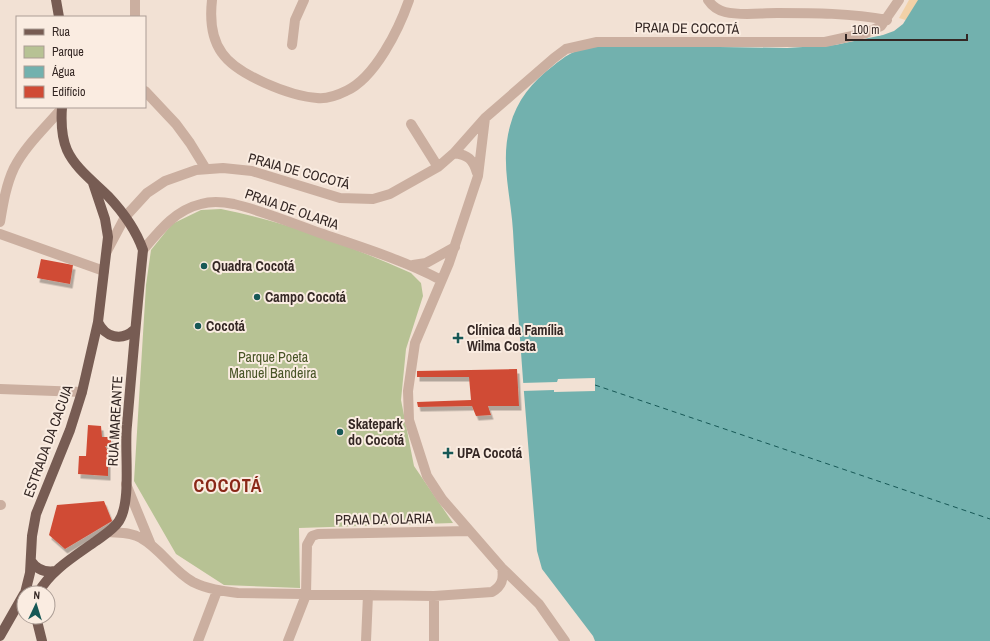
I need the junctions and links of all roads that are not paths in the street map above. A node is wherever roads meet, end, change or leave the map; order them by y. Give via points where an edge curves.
1 (56, 0) edge
2 (135, 0) edge
3 (212, 0) edge
4 (304, 0) edge
5 (409, 0) edge
6 (708, 0) edge
7 (898, 0) edge
8 (59, 16) edge
9 (135, 16) edge
10 (887, 20) junction
11 (292, 45) dead end
12 (146, 92) edge
13 (62, 108) edge
14 (411, 124) dead end
15 (478, 132) junction
16 (454, 153) junction
17 (438, 167) junction
18 (206, 169) junction
19 (478, 176) junction
20 (93, 181) junction
21 (125, 217) junction
22 (0, 222) edge
23 (0, 234) edge
24 (455, 247) junction
25 (143, 250) junction
26 (107, 252) junction
27 (413, 265) junction
28 (104, 272) junction
29 (442, 280) junction
30 (98, 322) junction
31 (134, 330) junction
32 (0, 389) edge
33 (82, 392) junction
34 (126, 483) junction
35 (469, 531) junction
36 (108, 532) junction
37 (151, 545) junction
38 (31, 561) junction
39 (502, 568) junction
40 (56, 571) junction
41 (27, 585) edge
42 (43, 585) edge
43 (217, 591) junction
44 (306, 595) junction
45 (368, 595) junction
46 (434, 596) junction
47 (16, 606) edge
48 (7, 619) edge
49 (37, 625) edge
50 (0, 636) edge
51 (42, 641) edge
52 (198, 641) edge
53 (288, 641) edge
54 (366, 641) edge
55 (434, 641) edge
56 (565, 641) edge

1 - 8 main road
2 - 9 street
3 - 5 street via 214,37 222,53 234,66 275,87 318,98 347,91 358,84 374,67 388,45
4 - 11 street via 295,20
6 - 10 street via 718,10 738,14 827,14 869,16
7 - 10 street, PRAIA DE COCOTÁ
10 - 15 street, PRAIA DE COCOTÁ via 866,33 825,42 598,42 566,49 485,118
12 - 18 street via 176,124
13 - 20 main road, RUA MAREANTE via 62,129 68,151
13 - 22 street via 14,168
14 - 17 street
15 - 16 street, PRAIA DE COCOTÁ
15 - 19 street
16 - 17 street, PRAIA DE COCOTÁ
16 - 19 street via 466,155 471,159
17 - 18 street, PRAIA DE COCOTÁ via 390,194 374,199 356,200 340,198 252,171
18 - 21 street, PRAIA DE COCOTÁ via 165,181 138,202
19 - 24 street
20 - 21 main road, RUA MAREANTE
20 - 26 main road, ESTRADA DA CACUIA via 107,228
21 - 25 main road, RUA MAREANTE via 137,234
21 - 26 street, PRAIA DE COCOTÁ
23 - 28 street
24 - 27 street via 426,263
24 - 29 street
25 - 27 street, PRAIA DE OLARIA via 163,226 181,212 201,204 220,202 263,213
25 - 31 main road, RUA MAREANTE
26 - 28 main road, ESTRADA DA CACUIA
27 - 29 street, PRAIA DE OLARIA
28 - 30 main road, ESTRADA DA CACUIA
29 - 35 street via 415,343 408,391 409,420 427,476 442,499
30 - 31 main road via 111,336 123,336
30 - 33 main road, ESTRADA DA CACUIA
31 - 34 main road, RUA MAREANTE via 126,426
32 - 33 street
33 - 38 main road, ESTRADA DA CACUIA via 70,430 36,514
34 - 36 main road, RUA MAREANTE via 125,504 121,517
34 - 37 street
35 - 39 street
35 - 44 street, PRAIA DA OLARIA via 362,532 312,536 307,545
36 - 37 street via 134,535
36 - 40 main road, RUA MAREANTE
37 - 43 street via 182,574
38 - 40 main road via 39,569
38 - 41 main road, ESTRADA DA CACUIA
39 - 46 street via 502,580 492,592
39 - 56 street via 539,604
40 - 42 main road, RUA MAREANTE
43 - 44 street via 258,595
43 - 52 street
44 - 45 street
44 - 53 street
45 - 46 street
45 - 54 street
46 - 55 street
47 - 48 main road, ESTRADA DA CACUIA
48 - 50 main road, ESTRADA DA CACUIA
49 - 51 main road

